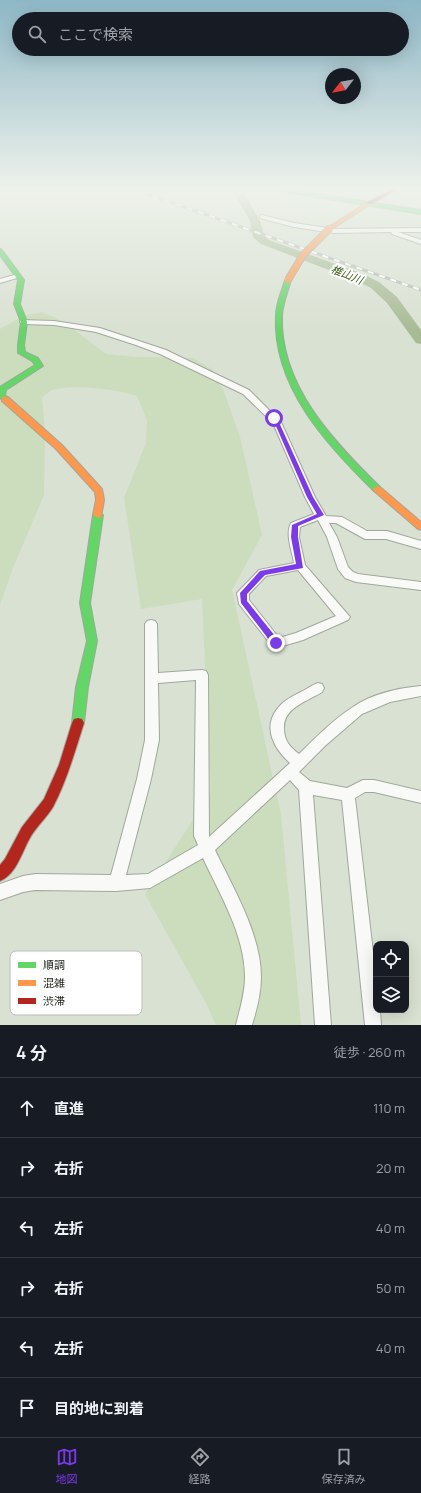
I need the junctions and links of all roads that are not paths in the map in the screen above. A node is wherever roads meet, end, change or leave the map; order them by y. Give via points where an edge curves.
1 (322, 236) edge
2 (402, 236) edge
3 (421, 242) edge
4 (0, 251) edge
5 (18, 276) junction
6 (0, 281) edge
7 (24, 322) junction
8 (322, 518) junction
9 (421, 527) edge
10 (421, 545) edge
11 (300, 566) junction
12 (421, 586) edge
13 (151, 624) dead end
14 (151, 678) junction
15 (318, 688) dead end
16 (421, 691) edge
17 (294, 768) junction
18 (306, 788) junction
19 (348, 795) junction
20 (421, 797) edge
21 (208, 847) junction
22 (0, 874) edge
23 (116, 883) junction
24 (0, 892) edge
25 (244, 1025) edge
26 (323, 1025) edge
27 (373, 1025) edge

1 - 9 main road, bridge via 306,251 288,280 281,305 281,342 285,361 299,394 326,436 374,487
2 - 3 street
4 - 5 main road
5 - 6 street
5 - 7 main road via 20,280 17,308
7 - 8 street via 54,323 114,335 164,352 246,392 277,422
7 - 22 main road via 22,353 35,360 39,366 2,389 1,395 59,447 99,491 100,500 85,603 92,641 82,687 77,728 65,765 48,803 27,831 10,864
8 - 10 street via 338,519 365,535 387,534
8 - 11 street via 295,525 294,537
8 - 12 street via 343,569 349,575
11 - 11 street via 344,617 299,637 276,643 243,601 243,593 263,573
13 - 14 street
14 - 21 street via 202,675 201,836
14 - 23 street via 152,740 149,760
15 - 17 street via 286,707 276,723 281,745
16 - 17 street via 403,692 358,710
17 - 18 street
17 - 21 street
18 - 19 street
18 - 26 street
19 - 20 street via 363,786 374,786
19 - 27 street
21 - 23 street via 150,881
21 - 25 street via 243,928 250,953 253,976 251,999
23 - 24 street via 35,882

